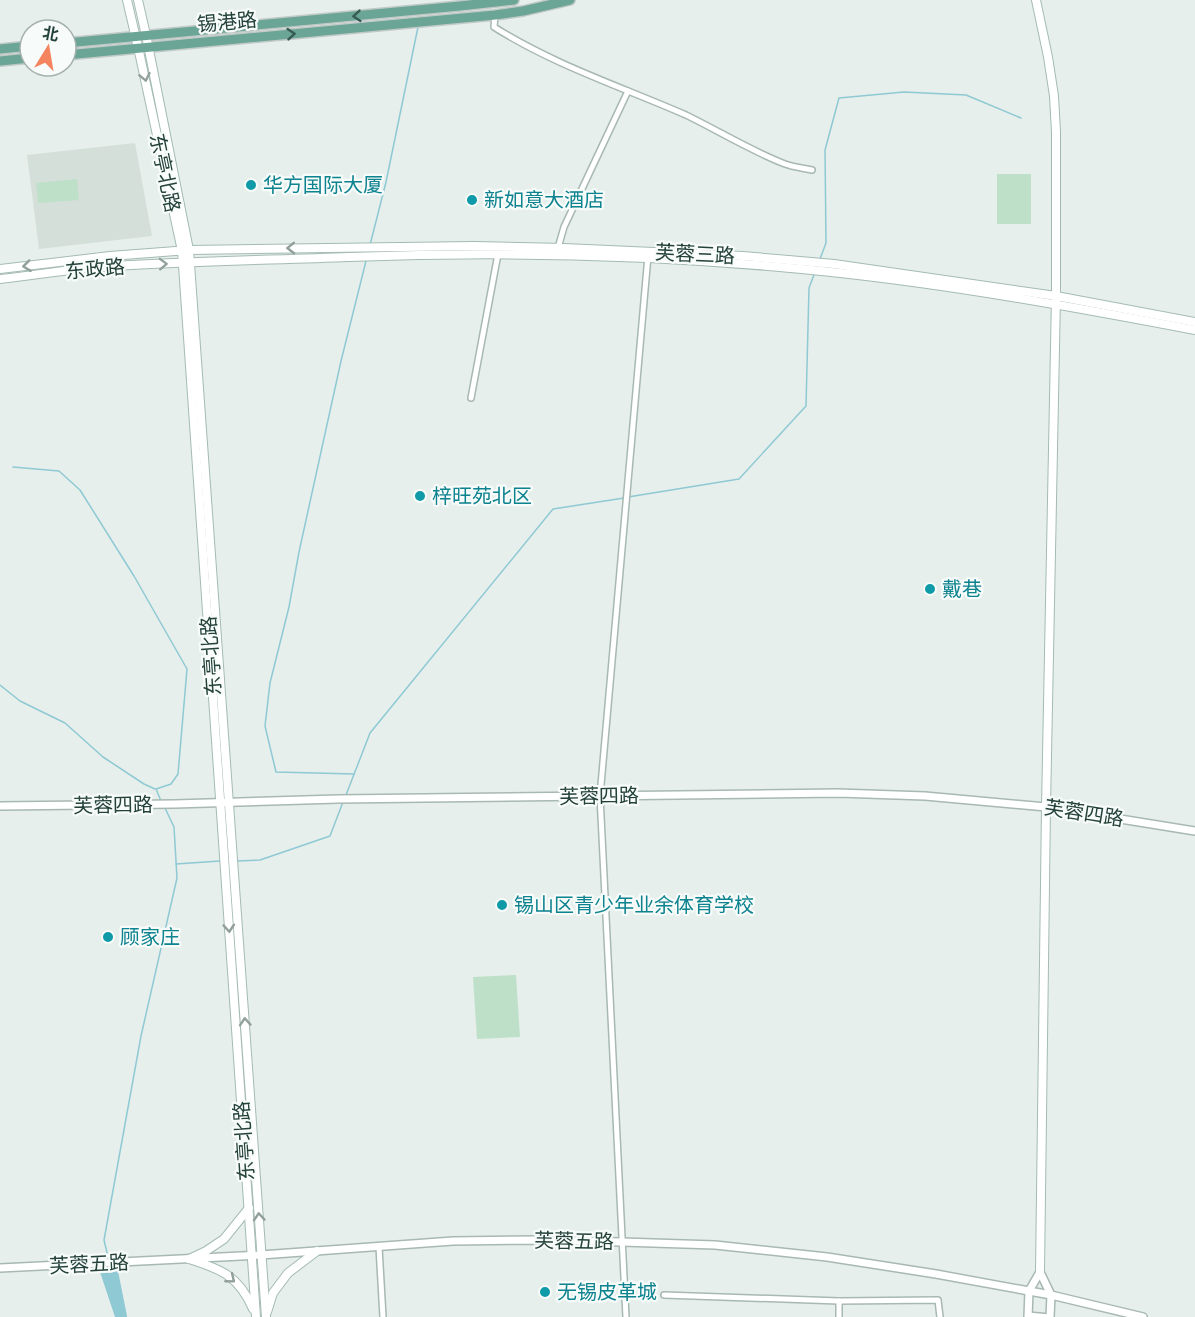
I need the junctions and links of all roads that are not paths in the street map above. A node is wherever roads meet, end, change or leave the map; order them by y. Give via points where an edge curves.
1 (127, 0) edge
2 (138, 0) edge
3 (514, 0) edge
4 (570, 0) edge
5 (1036, 0) edge
6 (495, 15) junction
7 (146, 35) junction
8 (136, 36) junction
9 (78, 42) edge
10 (18, 47) edge
11 (143, 47) junction
12 (0, 49) edge
13 (78, 54) edge
14 (18, 59) edge
15 (0, 61) edge
16 (628, 91) junction
17 (812, 170) dead end
18 (558, 248) junction
19 (186, 250) junction
20 (384, 252) junction
21 (498, 254) junction
22 (648, 255) junction
23 (187, 262) junction
24 (0, 269) edge
25 (0, 279) edge
26 (1056, 300) junction
27 (1195, 322) edge
28 (1195, 330) edge
29 (471, 398) dead end
30 (600, 796) junction
31 (225, 803) junction
32 (0, 806) edge
33 (1046, 807) junction
34 (1195, 831) edge
35 (229, 851) junction
36 (249, 1208) junction
37 (622, 1242) junction
38 (379, 1247) junction
39 (317, 1251) junction
40 (261, 1255) junction
41 (252, 1256) junction
42 (189, 1259) junction
43 (0, 1268) edge
44 (1040, 1272) junction
45 (1029, 1291) junction
46 (664, 1295) dead end
47 (1051, 1295) junction
48 (839, 1301) junction
49 (266, 1316) edge
50 (1028, 1316) edge
51 (256, 1317) edge
52 (383, 1317) edge
53 (626, 1317) edge
54 (839, 1317) edge
55 (940, 1317) edge
56 (1050, 1317) edge
57 (1143, 1317) edge

1 - 8 main road, 东亭北路
2 - 7 main road, 东亭北路
3 -> 7 main road, 锡港路
4 - 6 main road, 锡港路
5 - 26 main road via 1054,96
11 -> 6 main road, 锡港路
6 - 16 street via 494,27 519,43
7 - 8 main road, 锡港路
7 - 11 main road, 东亭北路
8 - 9 main road, 锡港路
8 - 11 main road, 东亭北路
10 - 12 main road
11 - 13 main road, 锡港路
11 - 19 main road, 东亭北路
14 - 15 main road
16 - 17 street via 786,165
16 - 18 street via 564,227
18 - 20 main road, 芙蓉三路 via 474,246
18 - 22 main road, 芙蓉三路
20 -> 19 main road, 芙蓉三路 via 350,248
19 - 23 main road, 东亭北路
19 -> 24 main road, 东政路
20 - 21 main road, 芙蓉三路
20 - 23 main road, 芙蓉三路 via 350,257
21 - 22 main road, 芙蓉三路
21 - 29 street
22 - 26 main road, 芙蓉三路 via 743,256
22 - 30 street
25 -> 23 main road, 东政路
23 - 31 main road, 东亭北路
26 - 27 main road, 芙蓉三路
26 - 28 main road, 芙蓉三路
26 - 33 main road
30 - 31 street, 芙蓉四路
30 - 33 street, 芙蓉四路 via 838,793
30 - 37 street
31 - 32 street, 芙蓉四路
31 - 35 main road, 东亭北路
33 - 34 street, 芙蓉四路
33 - 44 main road
35 -> 36 main road, 东亭北路 via 225,869
40 -> 35 main road, 东亭北路 via 234,869
36 - 41 main road, 东亭北路
36 - 42 main road via 224,1239
37 - 38 street, 芙蓉五路 via 453,1241
37 - 45 street, 芙蓉五路 via 715,1245 827,1257
37 - 53 street
38 - 39 street, 芙蓉五路
38 - 52 street
39 - 40 street, 芙蓉五路
39 - 49 main road via 288,1273 273,1293
40 - 41 street, 芙蓉五路
40 - 49 main road, 东亭北路
41 - 42 street, 芙蓉五路
41 - 51 main road, 东亭北路
42 - 43 street, 芙蓉五路
42 -> 51 main road via 215,1267 234,1279 247,1295
44 - 45 street
44 - 47 street
45 - 47 street, 芙蓉五路
45 - 50 street
46 - 48 street
47 - 56 street
47 - 57 street, 芙蓉五路
48 - 54 street
48 - 55 street via 938,1300
50 - 56 street

